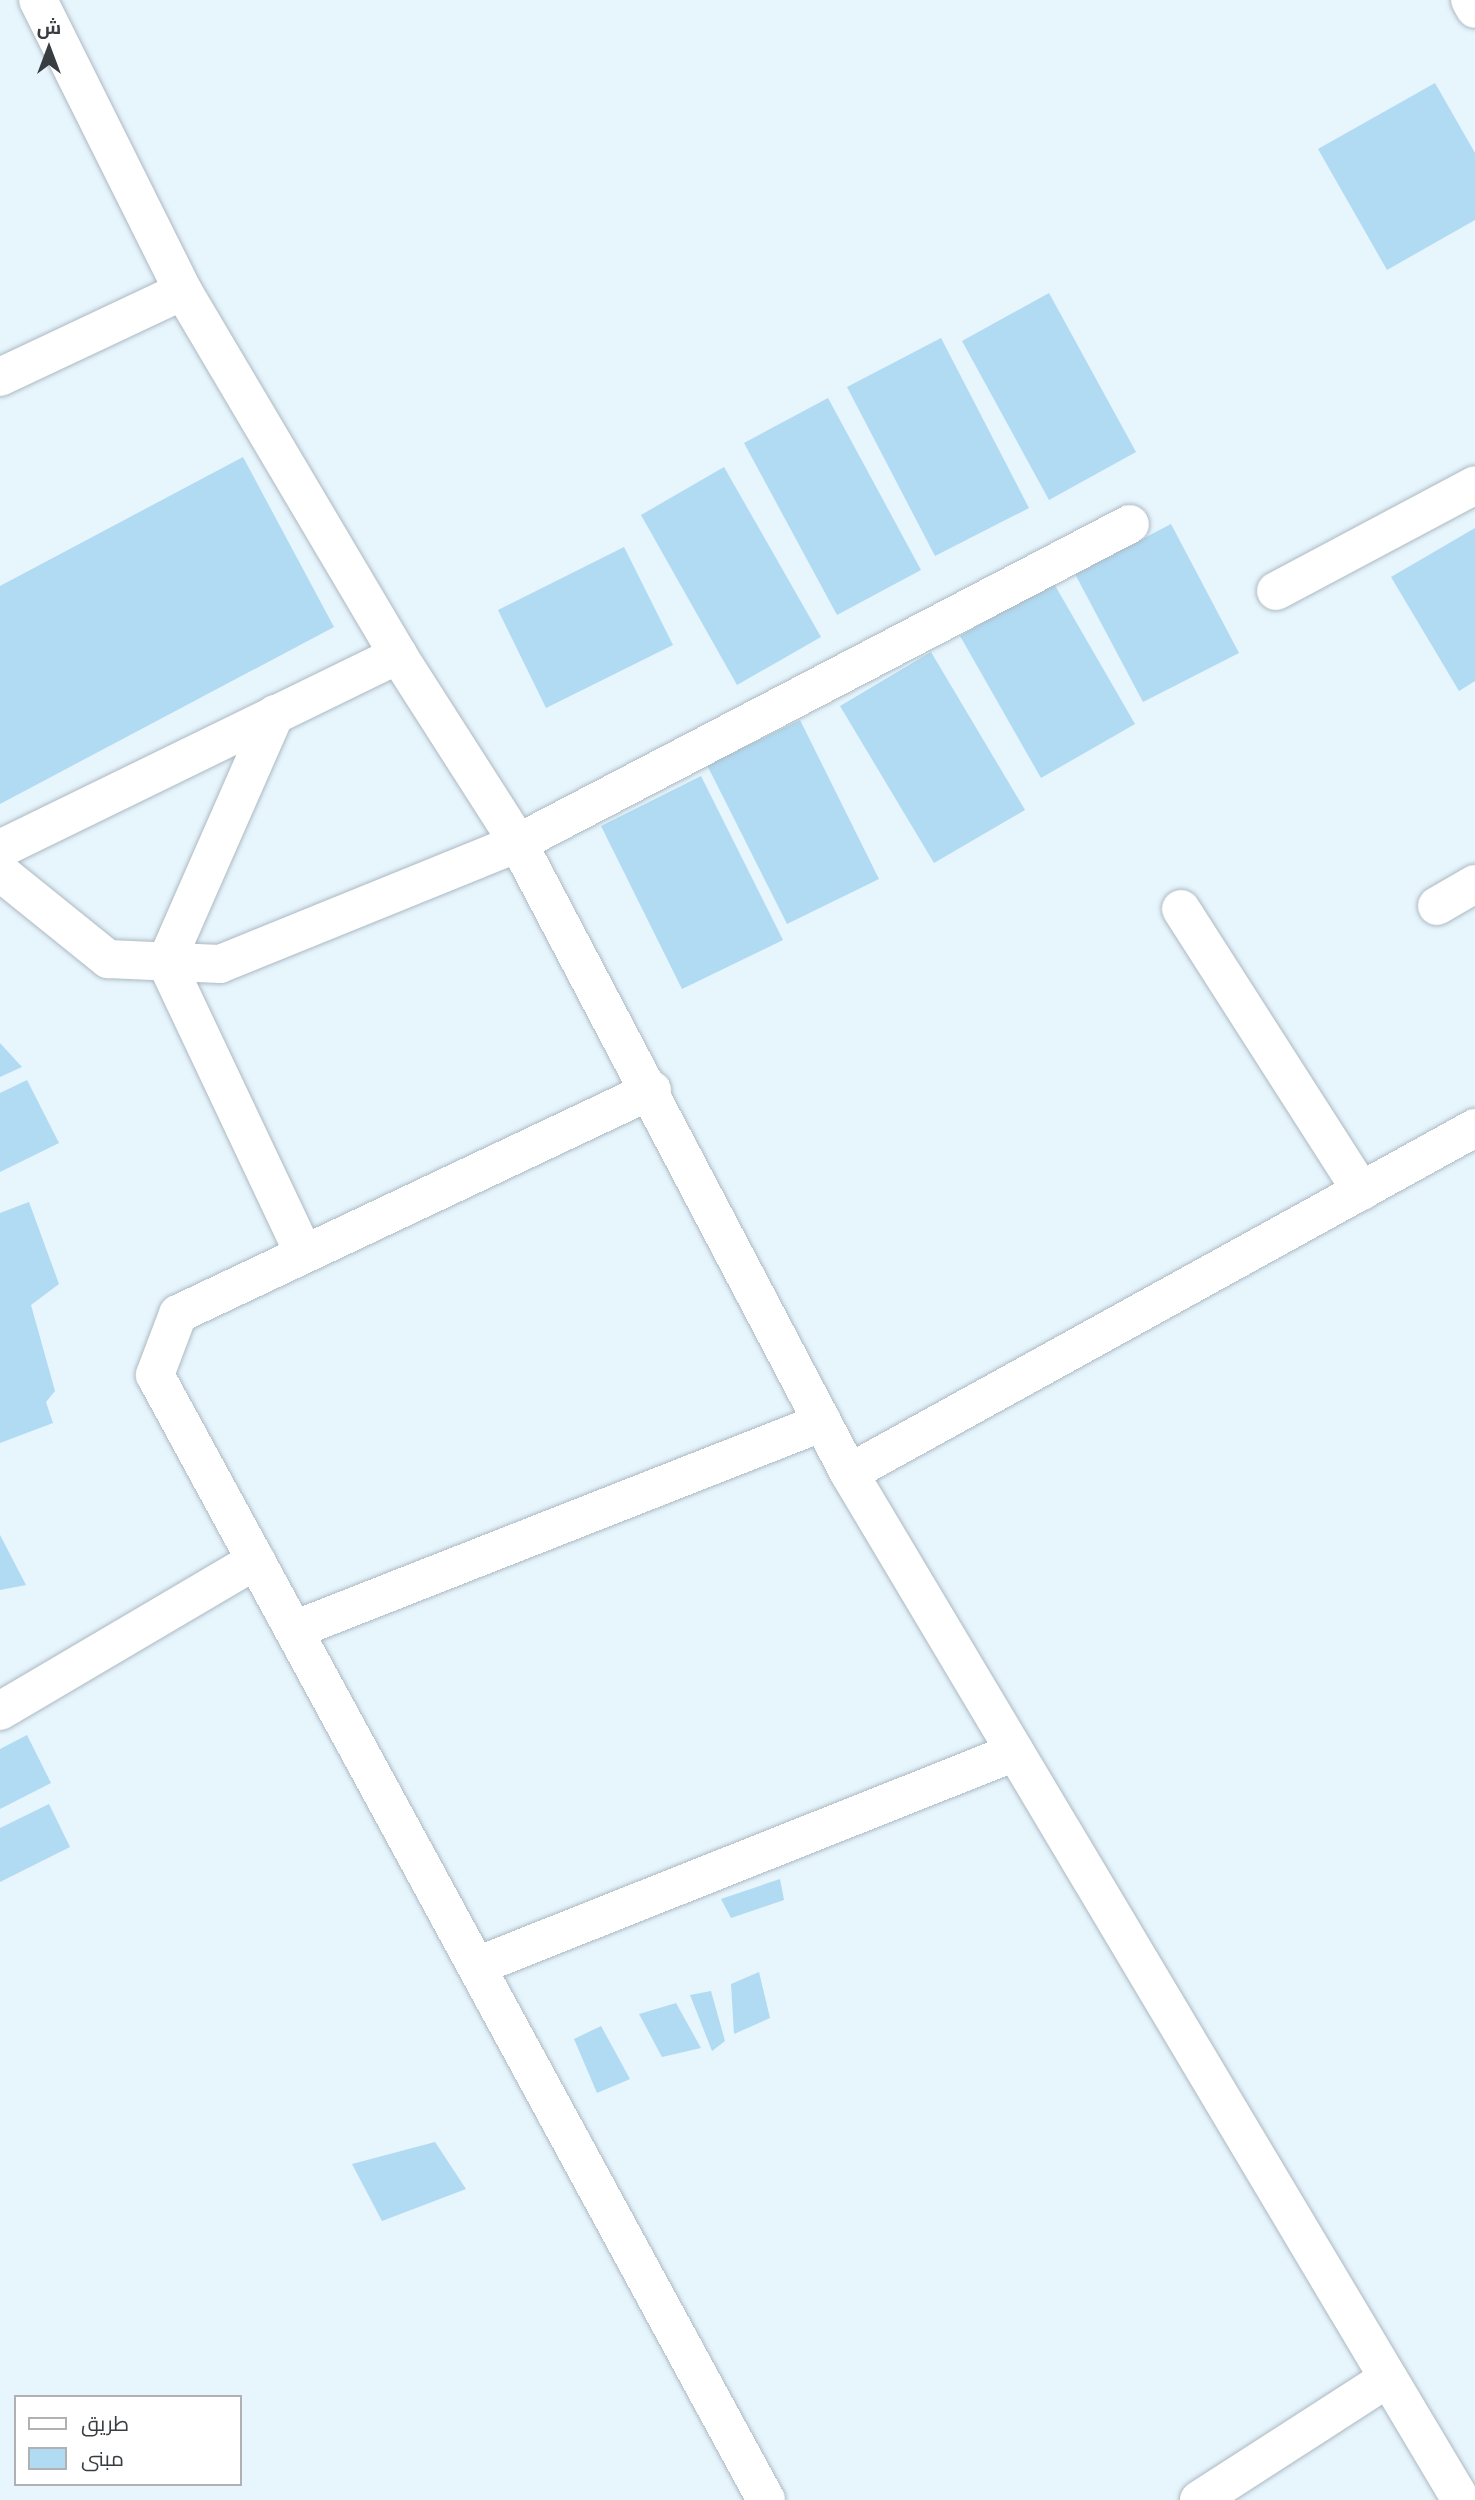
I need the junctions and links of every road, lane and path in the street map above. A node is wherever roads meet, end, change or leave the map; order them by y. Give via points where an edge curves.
1 (38, 0) edge
2 (1470, 0) edge
3 (1475, 9) edge
4 (183, 291) junction
5 (0, 377) edge
6 (1475, 485) edge
7 (1130, 524) dead end
8 (1276, 590) dead end
9 (398, 655) junction
10 (275, 714) junction
11 (518, 843) junction
12 (0, 849) edge
13 (0, 872) edge
14 (1475, 884) edge
15 (1437, 906) dead end
16 (1181, 909) dead end
17 (166, 962) junction
18 (652, 1090) junction
19 (1475, 1128) edge
20 (1362, 1191) junction
21 (304, 1255) junction
22 (823, 1422) junction
23 (849, 1473) junction
24 (256, 1560) junction
25 (294, 1630) junction
26 (0, 1711) edge
27 (1015, 1752) junction
28 (477, 1966) junction
29 (1388, 2378) junction
30 (766, 2500) edge
31 (1199, 2500) edge
32 (1461, 2500) edge

1 - 4 street
2 - 3 street
4 - 5 street
4 - 9 street
6 - 8 street
7 - 11 street
9 - 10 street
9 - 11 street
10 - 12 street
10 - 17 street
11 - 17 street via 220,964
11 - 18 street
13 - 17 street via 108,959
14 - 15 street
16 - 20 street
17 - 21 street
18 - 21 street
18 - 22 street
19 - 20 street
20 - 23 street
21 - 24 street via 177,1314 155,1375
22 - 23 street
22 - 25 street
23 - 27 street
24 - 25 street
24 - 26 street
25 - 28 street
27 - 28 street
27 - 29 street
28 - 30 street
29 - 31 street
29 - 32 street

